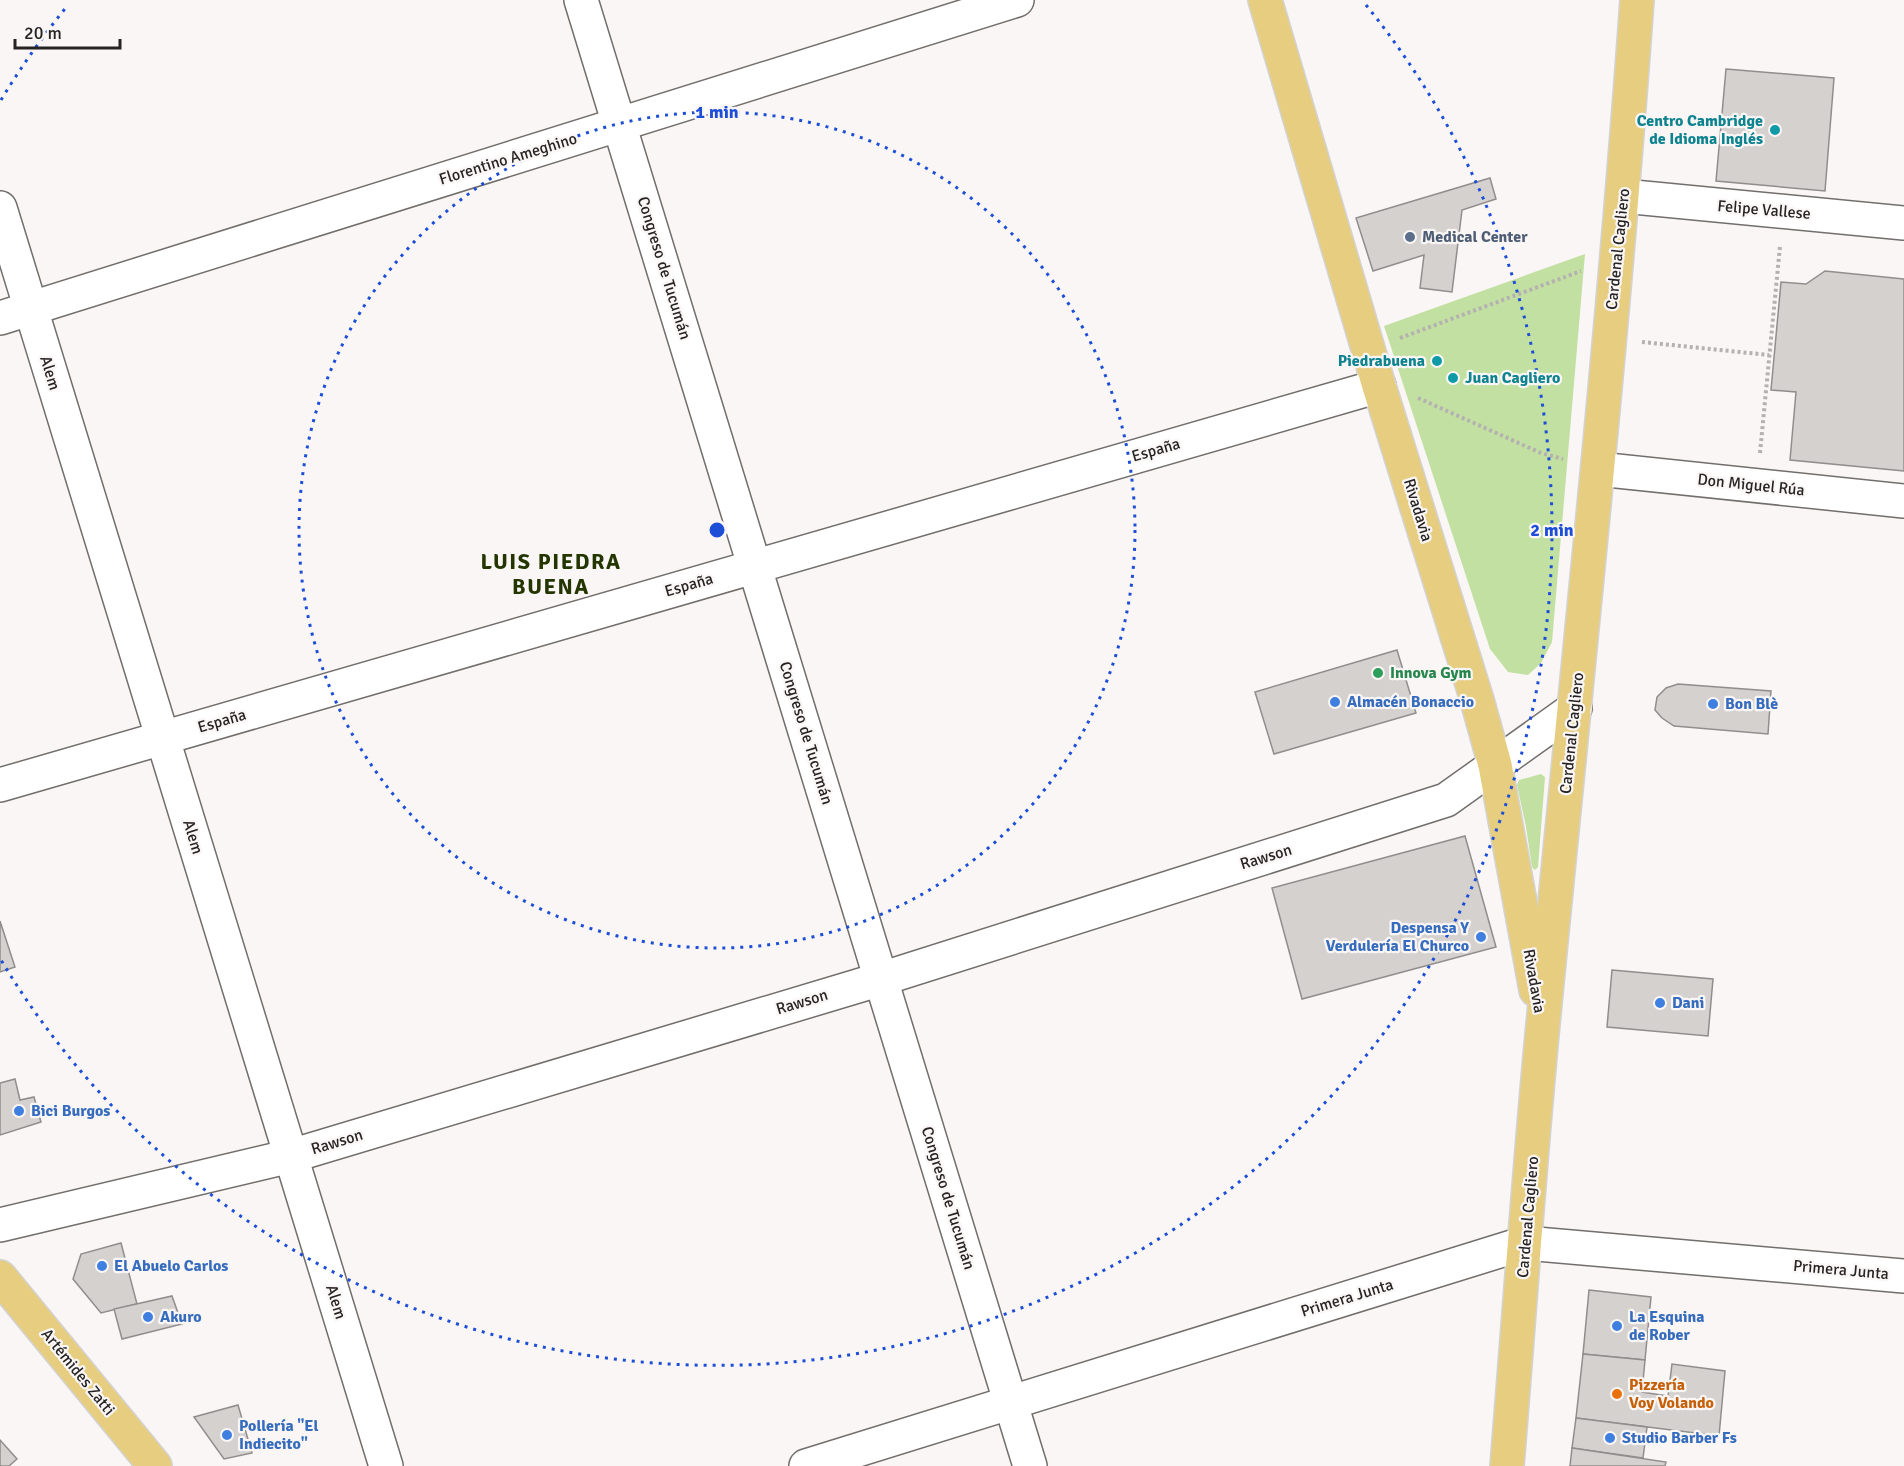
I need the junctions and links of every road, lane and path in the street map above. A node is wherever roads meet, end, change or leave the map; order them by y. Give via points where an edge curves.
1 (581, 0) edge
2 (1017, 0) edge
3 (1265, 0) edge
4 (1637, 0) edge
5 (619, 124) junction
6 (1623, 196) junction
7 (0, 208) edge
8 (1783, 212) junction
9 (1904, 223) edge
10 (1617, 258) junction
11 (15, 313) edge
12 (1608, 338) junction
13 (1368, 350) junction
14 (1769, 355) junction
15 (1378, 386) junction
16 (1599, 469) junction
17 (1757, 486) junction
18 (1904, 501) edge
19 (755, 566) junction
20 (1575, 708) junction
21 (163, 738) junction
22 (1495, 765) junction
23 (0, 785) edge
24 (881, 979) junction
25 (1543, 1027) junction
26 (291, 1156) junction
27 (0, 1225) edge
28 (1526, 1243) junction
29 (1904, 1276) edge
30 (0, 1278) edge
31 (1011, 1402) junction
32 (155, 1466) edge
33 (386, 1466) edge
34 (806, 1466) edge
35 (1030, 1466) edge
36 (1507, 1466) edge

1 - 5 street, Congreso de Tucumán
2 - 5 street, Florentino Ameghino
3 - 13 main road, Rivadavia
4 - 6 main road, Cardenal Cagliero
5 - 11 street, Florentino Ameghino
5 - 19 street, Congreso de Tucumán
6 - 8 street, Felipe Vallese
6 - 10 main road, Cardenal Cagliero
7 - 11 street, Alem
8 - 9 street, Felipe Vallese
8 - 14 path
10 - 12 main road, Cardenal Cagliero
10 - 13 path
11 - 21 street, Alem
12 - 14 path
12 - 16 main road, Cardenal Cagliero
13 - 15 main road, Rivadavia
14 - 17 path
15 - 16 path via 1389,383 1541,453
15 - 19 street, España
15 - 22 main road, Rivadavia
16 - 17 street, Don Miguel Rúa
16 - 20 main road, Cardenal Cagliero
17 - 18 street, Don Miguel Rúa
19 - 21 street, España
19 - 24 street, Congreso de Tucumán
20 - 22 street, Rawson
20 - 25 main road, Cardenal Cagliero
21 - 23 street, España
21 - 26 street, Alem
22 - 24 street, Rawson via 1446,800
22 - 25 main road, Rivadavia
24 - 26 street, Rawson
24 - 31 street, Congreso de Tucumán
25 - 28 main road, Cardenal Cagliero
26 - 27 street, Rawson
26 - 33 street, Alem
28 - 29 street, Primera Junta
28 - 31 street, Primera Junta
28 - 36 main road, Cardenal Cagliero
30 - 32 main road, Artémides Zatti
31 - 34 street, Primera Junta
31 - 35 street, Congreso de Tucumán

